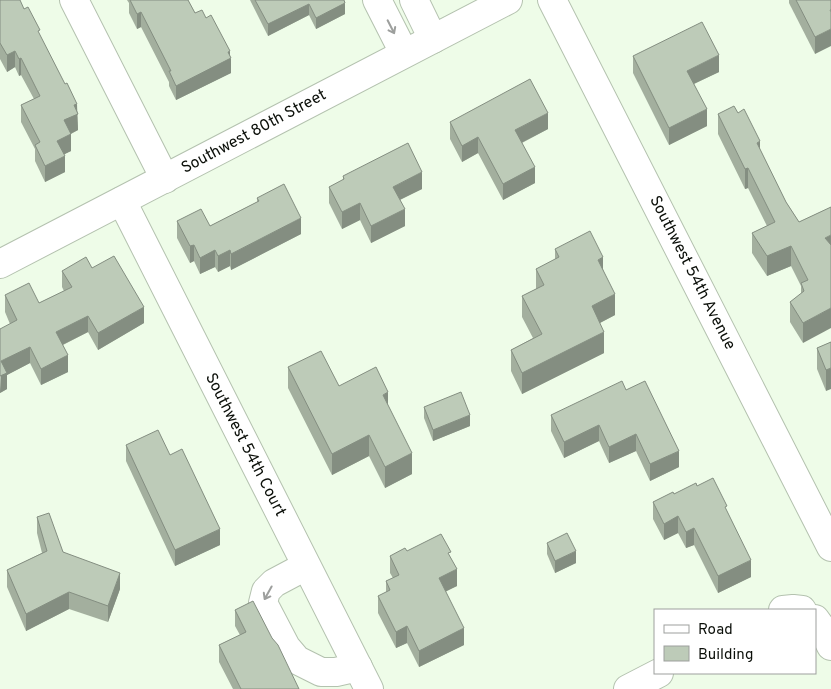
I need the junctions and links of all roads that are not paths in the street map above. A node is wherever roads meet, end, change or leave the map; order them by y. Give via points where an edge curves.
1 (74, 0) edge
2 (377, 0) edge
3 (414, 0) edge
4 (508, 0) edge
5 (552, 0) edge
6 (433, 39) junction
7 (404, 54) junction
8 (165, 178) junction
9 (122, 201) junction
10 (0, 264) edge
11 (831, 547) edge
12 (306, 566) junction
13 (816, 620) edge
14 (831, 646) edge
15 (657, 674) edge
16 (363, 678) edge
17 (628, 689) edge

1 - 8 street
2 -> 7 street
3 - 6 street
4 - 6 street, Southwest 80th Street
5 - 11 street, Southwest 54th Avenue
6 - 7 street, Southwest 80th Street
7 - 8 street, Southwest 80th Street
8 - 9 street, Southwest 80th Street
9 - 10 street, Southwest 80th Street
9 - 12 street, Southwest 54th Court
12 - 16 street, Southwest 54th Court
12 -> 16 street via 274,583 266,591 263,603 286,647 297,660 321,672
13 - 14 street
15 - 17 street

